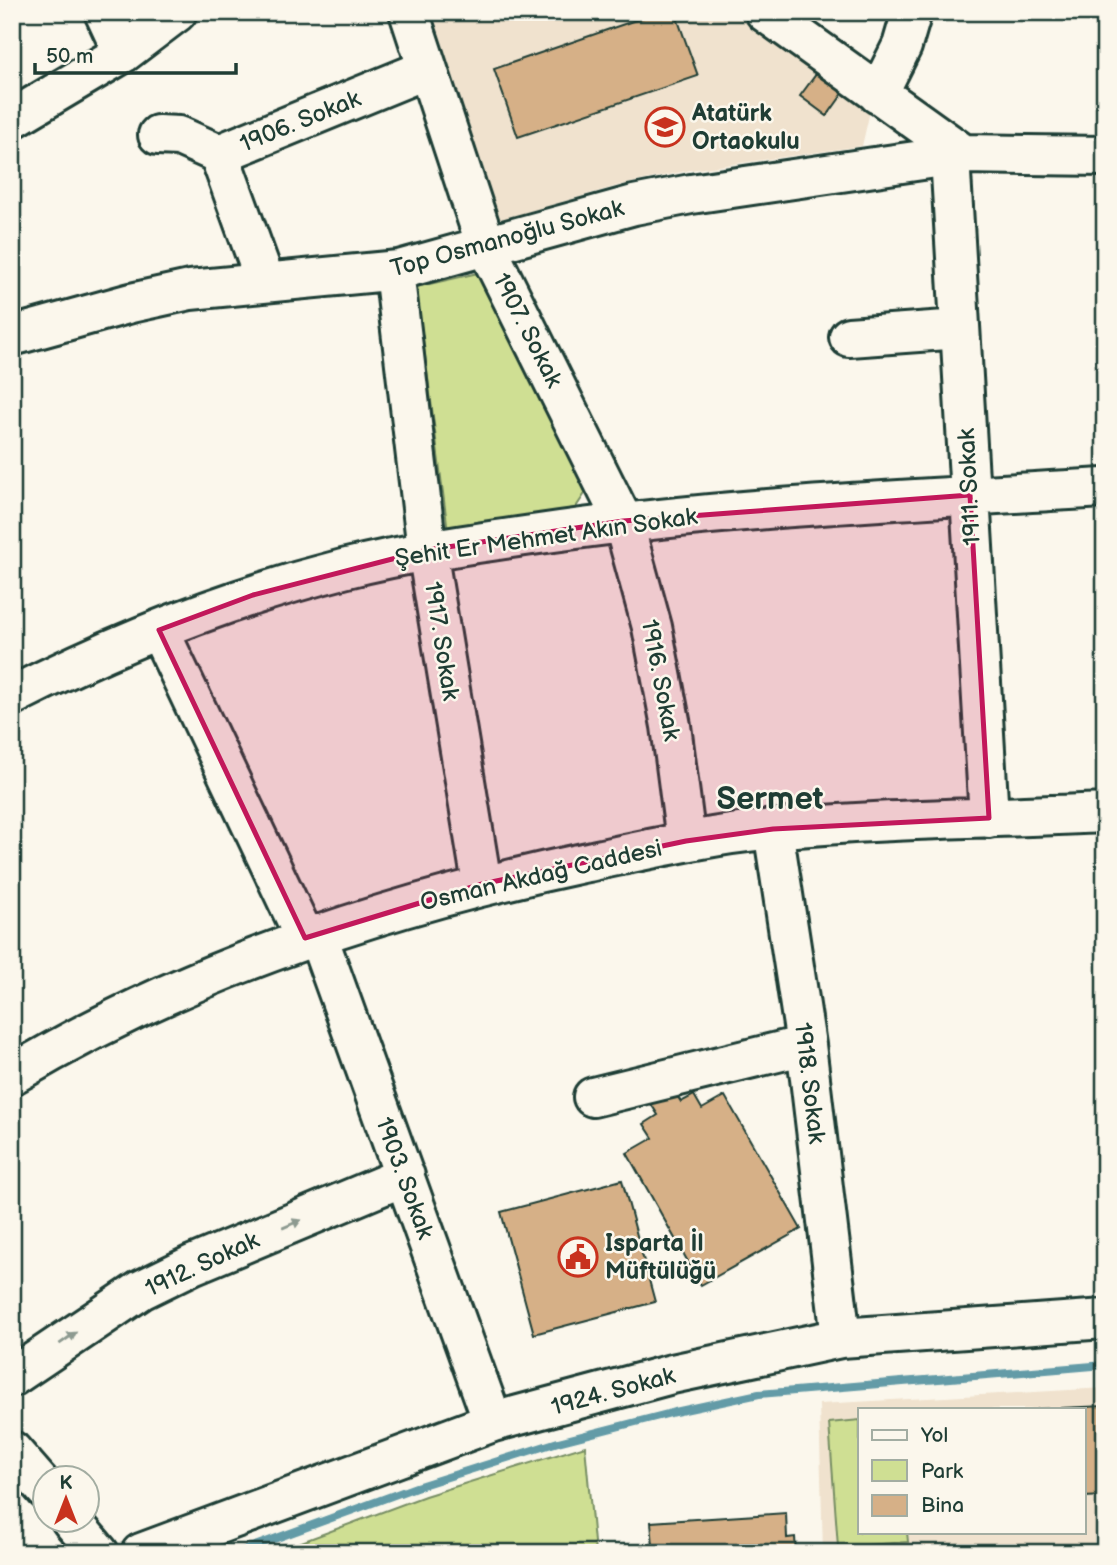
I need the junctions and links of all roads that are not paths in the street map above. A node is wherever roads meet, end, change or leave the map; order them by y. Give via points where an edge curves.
1 (104, 12) edge
2 (177, 12) edge
3 (409, 12) edge
4 (765, 12) edge
5 (912, 12) edge
6 (123, 52) junction
7 (427, 69) junction
8 (878, 94) junction
9 (12, 119) edge
10 (158, 135) dead end
11 (219, 154) junction
12 (956, 155) junction
13 (1105, 156) edge
14 (486, 246) junction
15 (394, 271) junction
16 (265, 281) junction
17 (960, 329) junction
18 (12, 336) edge
19 (849, 337) dead end
20 (1105, 488) edge
21 (970, 495) junction
22 (623, 521) junction
23 (427, 550) junction
24 (159, 629) junction
25 (12, 696) edge
26 (1105, 813) edge
27 (989, 818) junction
28 (773, 829) junction
29 (687, 841) junction
30 (482, 884) junction
31 (311, 936) junction
32 (806, 1045) junction
33 (12, 1075) edge
34 (593, 1097) dead end
35 (405, 1177) junction
36 (1105, 1319) edge
37 (841, 1338) junction
38 (12, 1377) edge
39 (493, 1422) junction
40 (13, 1453) edge
41 (32, 1474) edge
42 (83, 1534) edge
43 (99, 1553) edge
44 (141, 1553) edge

1 - 6 street
2 - 6 street
3 - 7 street, 1907. Sokak
4 - 8 street
5 - 8 street via 902,46
6 - 9 street
7 - 11 street, 1906. Sokak
7 - 14 street, 1907. Sokak
8 - 12 street
10 - 11 street via 179,136
11 - 16 street, 1906. Sokak
12 - 13 street, Top Osmanoğlu Sokak
12 - 14 street, Top Osmanoğlu Sokak via 668,198
12 - 17 street, 1911. Sokak
14 - 15 street, Top Osmanoğlu Sokak
14 - 22 street, 1907. Sokak
15 - 16 street, Top Osmanoğlu Sokak
15 - 23 street, 1917. Sokak
16 - 18 street, Top Osmanoğlu Sokak via 190,290
17 - 19 street
17 - 21 street, 1911. Sokak
20 - 21 street, Şehit Er Mehmet Akın Sokak
21 - 22 street, Şehit Er Mehmet Akın Sokak
21 - 27 street, 1911. Sokak
22 - 23 street, Şehit Er Mehmet Akın Sokak
22 - 29 street, 1916. Sokak via 652,627
23 - 24 street, Şehit Er Mehmet Akın Sokak via 253,595
23 - 30 street, 1917. Sokak
24 - 25 street, Şehit Er Mehmet Akın Sokak
24 - 31 street, 1903. Sokak
26 - 27 street, Osman Akdağ Caddesi
27 - 28 street, Osman Akdağ Caddesi
28 - 29 street, Osman Akdağ Caddesi
28 - 32 street, 1918. Sokak
29 - 30 street, Osman Akdağ Caddesi
30 - 31 street, Osman Akdağ Caddesi
31 - 33 street, Osman Akdağ Caddesi via 117,1019
31 - 35 street, 1903. Sokak
32 - 34 street
32 - 37 street, 1918. Sokak
38 -> 35 street, 1912. Sokak via 141,1290
35 - 39 street, 1903. Sokak
36 - 37 street, 1924. Sokak
37 - 39 street, 1924. Sokak via 672,1374
39 - 44 street, 1924. Sokak
40 - 41 street
42 - 43 street

